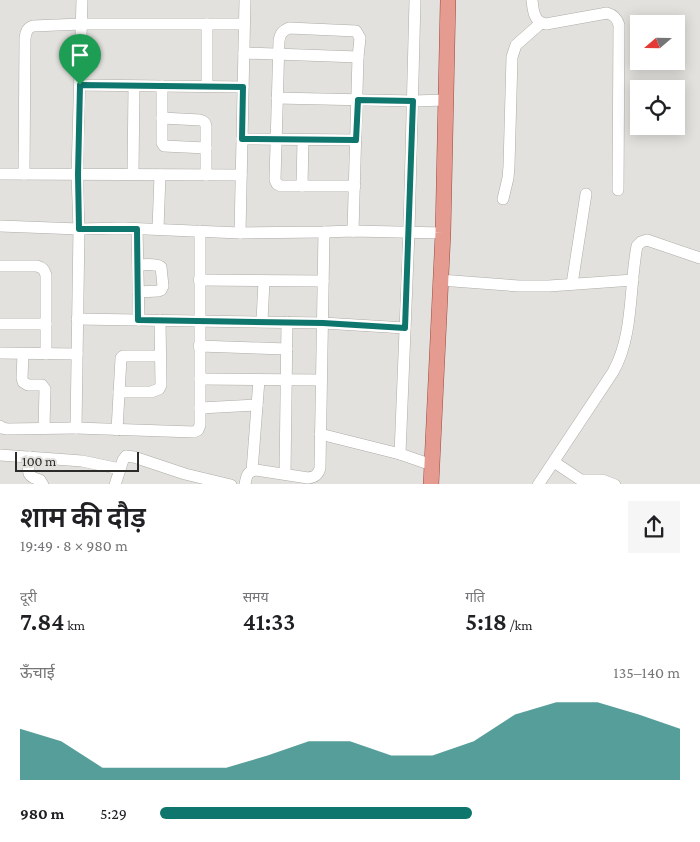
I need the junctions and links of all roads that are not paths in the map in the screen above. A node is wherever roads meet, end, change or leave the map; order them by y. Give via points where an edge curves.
1 (82, 0) edge
2 (245, 0) edge
3 (415, 0) edge
4 (448, 0) edge
5 (532, 0) edge
6 (541, 23) junction
7 (81, 24) junction
8 (207, 24) junction
9 (244, 24) junction
10 (244, 54) junction
11 (278, 54) junction
12 (358, 57) junction
13 (80, 85) junction
14 (134, 86) junction
15 (162, 86) junction
16 (207, 86) junction
17 (243, 87) junction
18 (277, 98) junction
19 (358, 100) junction
20 (446, 100) junction
21 (413, 101) junction
22 (162, 118) junction
23 (242, 139) junction
24 (276, 139) junction
25 (303, 140) junction
26 (356, 140) junction
27 (206, 148) junction
28 (0, 174) edge
29 (24, 174) junction
30 (78, 174) junction
31 (133, 174) junction
32 (160, 174) junction
33 (206, 175) junction
34 (241, 175) junction
35 (302, 186) junction
36 (355, 186) junction
37 (618, 190) dead end
38 (586, 194) dead end
39 (503, 199) dead end
40 (0, 226) edge
41 (79, 229) junction
42 (137, 229) junction
43 (158, 229) junction
44 (200, 231) junction
45 (353, 231) junction
46 (324, 232) junction
47 (409, 232) junction
48 (240, 233) junction
49 (443, 233) junction
50 (700, 258) edge
51 (138, 265) junction
52 (0, 266) edge
53 (199, 280) junction
54 (440, 280) junction
55 (633, 280) junction
56 (264, 281) junction
57 (323, 281) junction
58 (572, 284) junction
59 (138, 292) junction
60 (77, 319) junction
61 (138, 320) junction
62 (160, 320) junction
63 (199, 320) junction
64 (262, 322) junction
65 (287, 322) junction
66 (323, 323) junction
67 (0, 324) edge
68 (46, 324) junction
69 (405, 328) junction
70 (199, 346) junction
71 (287, 349) junction
72 (0, 353) edge
73 (23, 354) junction
74 (46, 354) junction
75 (77, 354) junction
76 (160, 356) junction
77 (200, 379) junction
78 (258, 380) junction
79 (286, 380) junction
80 (321, 380) junction
81 (119, 392) junction
82 (257, 405) junction
83 (200, 408) junction
84 (0, 426) edge
85 (44, 428) junction
86 (76, 428) junction
87 (118, 430) junction
88 (320, 434) junction
89 (400, 454) junction
90 (0, 455) edge
91 (30, 457) junction
92 (554, 462) junction
93 (432, 465) junction
94 (120, 469) junction
95 (252, 471) junction
96 (285, 474) junction
97 (183, 479) edge
98 (319, 479) edge
99 (43, 484) edge
100 (115, 484) edge
101 (231, 484) edge
102 (245, 484) edge
103 (432, 484) edge
104 (538, 484) edge
105 (614, 484) edge

1 - 7 street
2 - 9 street
3 - 21 street
4 - 20 main road
5 - 6 street via 537,20
6 - 37 street via 607,13 617,19
6 - 39 street via 513,51 509,166
7 - 8 street
7 - 13 street
7 - 29 street via 33,26 26,32
8 - 9 street
8 - 16 street
9 - 10 street
10 - 11 street
10 - 17 street
11 - 12 street
11 - 12 street via 280,34 289,28 351,30 356,31 360,38
11 - 18 street
12 - 19 street
13 - 14 street
13 - 30 street
14 - 15 street
14 - 31 street
15 - 16 street
15 - 22 street
16 - 17 street
17 - 23 street
18 - 19 street
18 - 24 street
19 - 21 street
19 - 26 street
20 - 21 street
20 - 49 main road
21 - 47 street
22 - 27 street via 203,120
22 - 27 street via 164,146
23 - 24 street
23 - 34 street
24 - 25 street
24 - 35 street via 277,184
25 - 26 street
25 - 35 street
26 - 36 street
27 - 33 street
28 - 29 street
29 - 30 street
30 - 31 street
30 - 41 street
31 - 32 street
32 - 33 street
32 - 43 street
33 - 34 street
34 - 48 street
35 - 36 street
36 - 45 street
38 - 58 street
40 - 41 street
41 - 42 street
41 - 60 street
42 - 43 street
42 - 51 street
43 - 44 street
44 - 48 street
44 - 53 street
45 - 46 street
45 - 47 street
46 - 48 street
46 - 57 street
47 - 49 street
47 - 69 street
49 - 54 main road
50 - 55 street via 647,240 637,246
51 - 59 street
51 - 59 street via 161,267 163,286 158,292
52 - 68 street via 37,266 45,270
53 - 56 street
53 - 63 street
54 - 58 street via 519,286
54 - 93 main road
55 - 58 street
55 - 92 street via 620,360
56 - 57 street
56 - 64 street
57 - 66 street
59 - 61 street
60 - 61 street
60 - 75 street
61 - 62 street
62 - 63 street
62 - 76 street
63 - 64 street
63 - 70 street
64 - 65 street
65 - 66 street
65 - 71 street
66 - 69 street
66 - 80 street
67 - 68 street
68 - 74 street
69 - 89 street
70 - 71 street
70 - 77 street
71 - 79 street
72 - 73 street
73 - 74 street
73 - 85 street via 23,382 42,385 45,389
74 - 75 street
75 - 86 street
76 - 81 street via 123,356
76 - 81 street via 159,389
77 - 78 street
77 - 83 street
78 - 79 street
78 - 82 street
79 - 80 street
79 - 96 street
80 - 88 street
81 - 87 street
82 - 83 street
82 - 95 street
83 - 87 street via 200,425 194,432
84 - 85 street via 7,429
85 - 86 street
86 - 87 street
88 - 89 street
88 - 98 street
89 - 93 street
90 - 91 street
91 - 94 street via 82,461
91 - 99 street via 29,474
92 - 104 street
92 - 105 street via 581,480 602,480
93 - 103 main road
94 - 97 street via 126,456 134,457
94 - 100 street
95 - 96 street
95 - 102 street via 248,472
96 - 98 street
97 - 101 street

